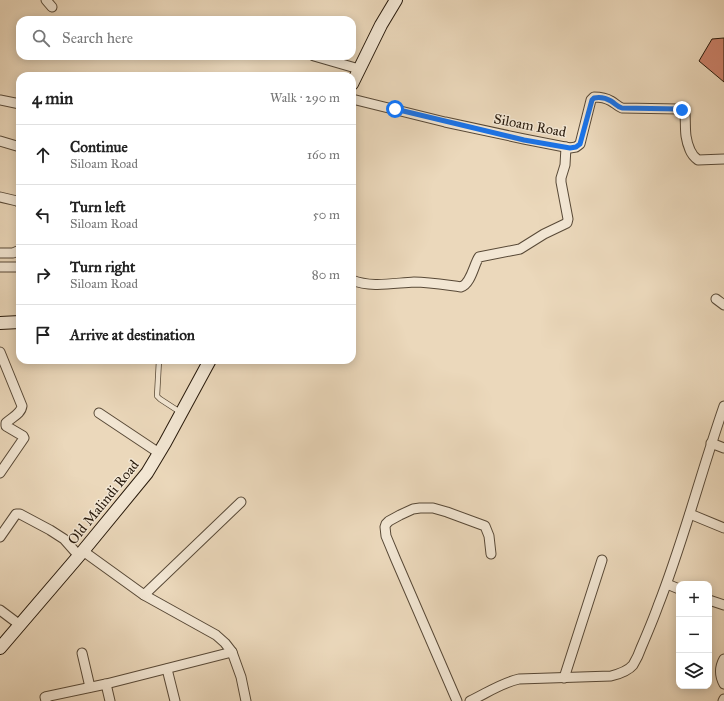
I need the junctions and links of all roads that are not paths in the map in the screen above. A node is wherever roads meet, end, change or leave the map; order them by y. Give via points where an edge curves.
1 (46, 0) edge
2 (396, 0) edge
3 (52, 7) dead end
4 (328, 60) edge
5 (359, 69) junction
6 (356, 75) edge
7 (0, 100) edge
8 (356, 100) edge
9 (16, 103) edge
10 (0, 141) edge
11 (16, 146) edge
12 (566, 147) junction
13 (724, 159) edge
14 (0, 197) edge
15 (16, 201) edge
16 (16, 252) edge
17 (0, 253) edge
18 (0, 267) edge
19 (16, 267) edge
20 (356, 281) edge
21 (716, 299) dead end
22 (724, 305) edge
23 (0, 322) edge
24 (16, 322) edge
25 (0, 352) edge
26 (159, 364) edge
27 (208, 364) edge
28 (724, 406) edge
29 (99, 413) dead end
30 (181, 413) junction
31 (711, 443) junction
32 (724, 448) edge
33 (159, 453) junction
34 (0, 472) edge
35 (241, 502) dead end
36 (690, 514) junction
37 (724, 528) edge
38 (0, 537) edge
39 (81, 553) junction
40 (491, 554) dead end
41 (602, 560) dead end
42 (667, 584) junction
43 (676, 588) edge
44 (144, 595) junction
45 (712, 601) edge
46 (724, 605) edge
47 (0, 610) edge
48 (20, 625) junction
49 (0, 648) edge
50 (232, 652) junction
51 (82, 653) dead end
52 (724, 659) edge
53 (167, 669) junction
54 (564, 678) junction
55 (106, 684) junction
56 (724, 684) edge
57 (90, 687) junction
58 (44, 695) edge
59 (110, 701) edge
60 (175, 701) edge
61 (246, 701) edge
62 (457, 701) edge
63 (470, 701) edge

1 - 3 street
2 - 5 main road
4 - 5 street
5 - 6 main road
7 - 9 street
8 - 12 street, Siloam Road via 524,140
10 - 11 street
12 - 13 street, Siloam Road via 576,147 580,144 592,100 598,97 610,100 622,108 684,111 685,134 693,156 698,160
12 - 20 street via 561,182 567,223 520,249 479,257 463,287 414,282 374,284
14 - 15 street
16 - 17 street
18 - 19 street
21 - 22 street
23 - 24 main road
25 - 34 street via 22,406 21,412 9,420 6,426 24,438
26 - 30 lane via 157,396
27 - 30 main road, Old Malindi Road
28 - 31 street
29 - 33 street
30 - 33 main road, Old Malindi Road
31 - 32 street
31 - 36 street
33 - 39 main road, Old Malindi Road via 147,472
35 - 44 street
36 - 37 street
36 - 42 street
38 - 39 street via 16,514 22,514 64,539
39 - 44 street
39 - 48 main road, Old Malindi Road
40 - 62 street via 485,526 440,510 413,509 386,524 386,536
41 - 54 street
42 - 43 street
42 - 54 street via 648,633 629,669 612,676
44 - 50 street via 216,635
45 - 46 street
47 - 48 street
48 - 49 main road, Old Malindi Road
50 - 53 street
50 - 61 street via 241,676
51 - 57 street
52 - 56 street via 720,672
53 - 55 street
53 - 60 street
54 - 63 street via 519,679
55 - 57 street
55 - 59 street
57 - 58 street

